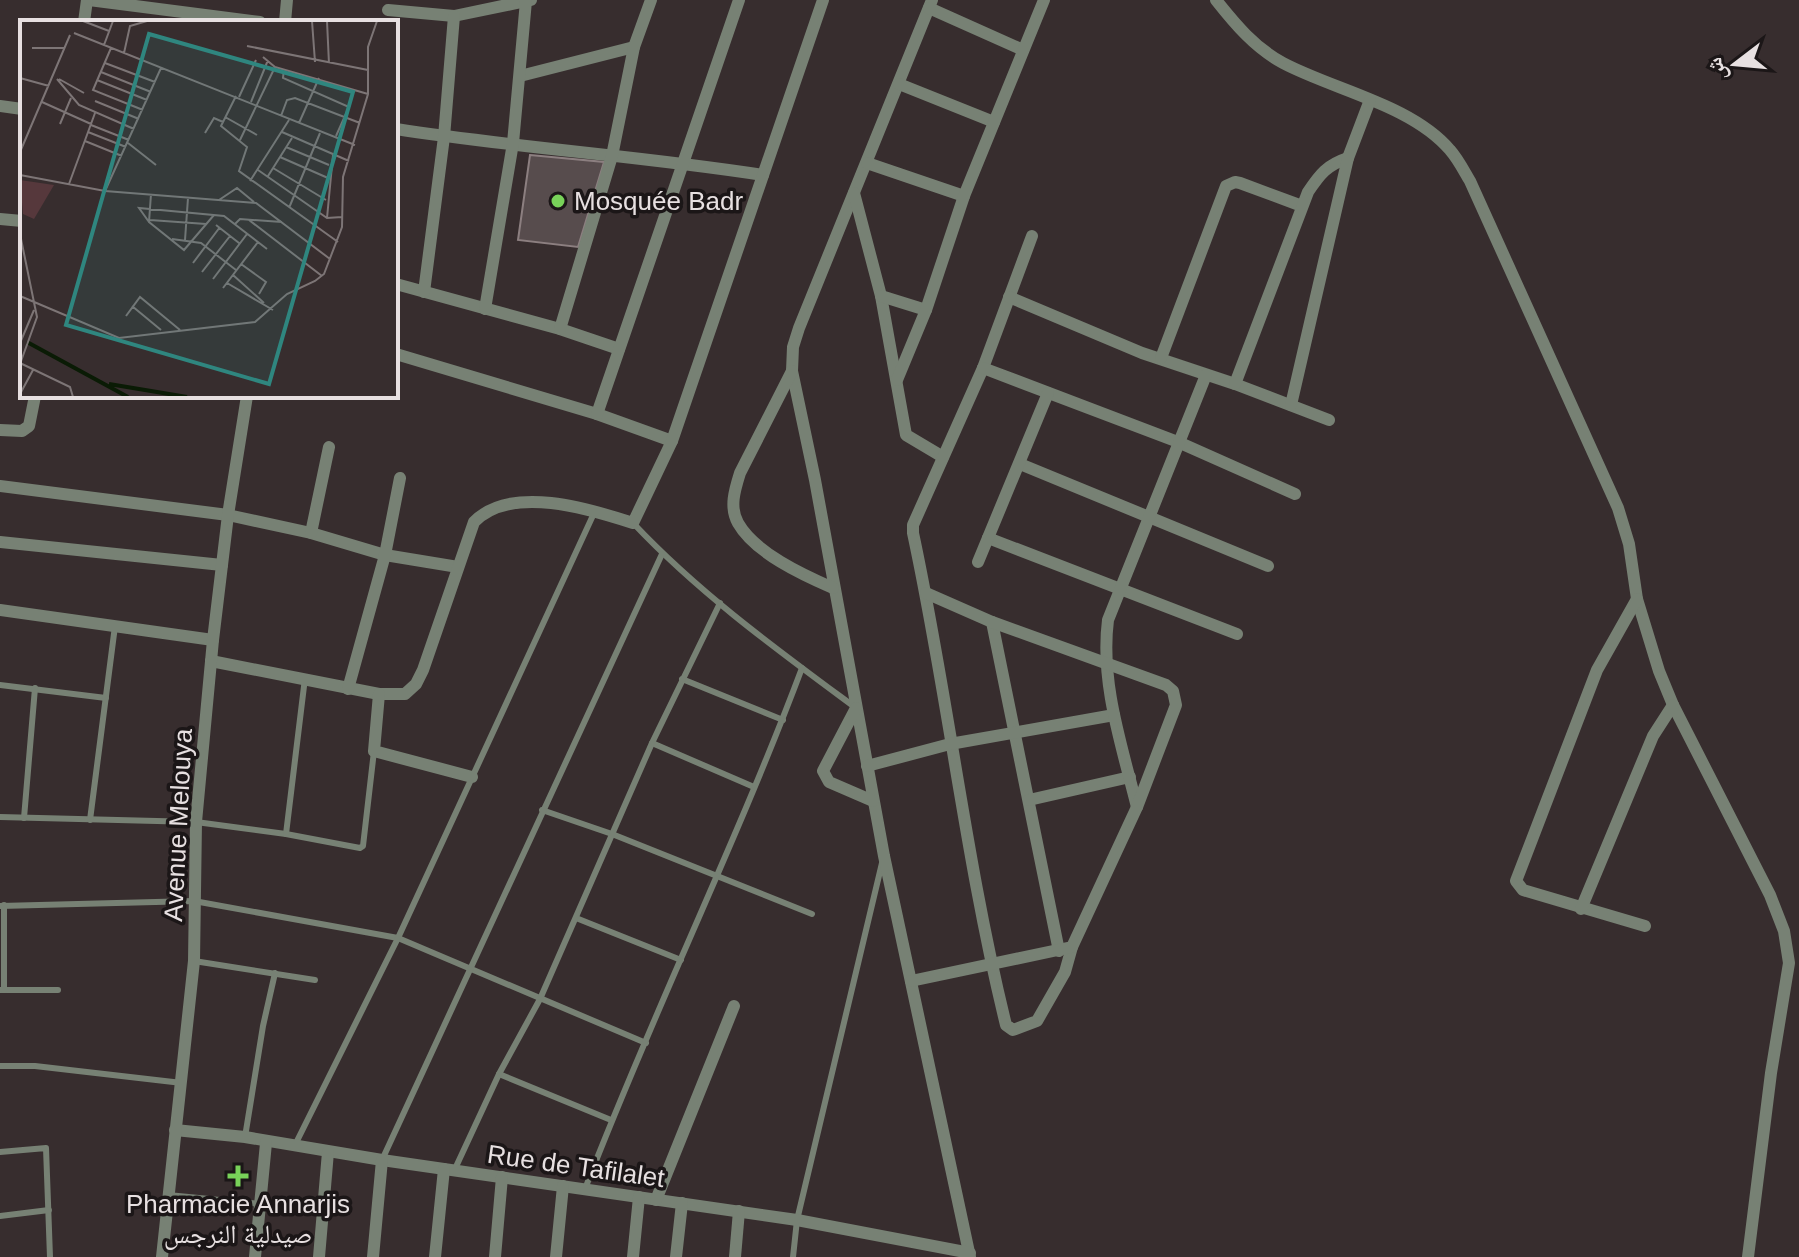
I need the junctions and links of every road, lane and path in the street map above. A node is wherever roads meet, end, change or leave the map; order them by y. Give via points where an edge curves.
1 (88, 0) edge
2 (287, 0) edge
3 (651, 0) edge
4 (739, 0) edge
5 (823, 0) edge
6 (1044, 0) edge
7 (1216, 0) edge
8 (529, 1) edge
9 (154, 4) edge
10 (930, 4) edge
11 (387, 11) edge
12 (454, 16) junction
13 (84, 20) edge
14 (248, 20) edge
15 (285, 20) edge
16 (634, 47) junction
17 (1023, 50) junction
18 (520, 76) junction
19 (899, 84) junction
20 (1370, 100) junction
21 (0, 106) edge
22 (20, 109) edge
23 (994, 122) junction
24 (398, 129) edge
25 (444, 137) junction
26 (513, 143) junction
27 (612, 156) junction
28 (1348, 158) junction
29 (683, 162) junction
30 (867, 163) junction
31 (763, 175) junction
32 (854, 193) junction
33 (964, 196) junction
34 (1302, 206) junction
35 (0, 219) edge
36 (20, 221) edge
37 (1032, 236) dead end
38 (398, 285) edge
39 (424, 292) junction
40 (881, 296) junction
41 (1009, 297) junction
42 (485, 309) junction
43 (926, 310) junction
44 (560, 329) junction
45 (619, 349) junction
46 (398, 355) edge
47 (1161, 358) junction
48 (983, 368) junction
49 (792, 371) junction
50 (1206, 375) junction
51 (897, 380) junction
52 (1235, 384) junction
53 (1048, 393) junction
54 (35, 398) edge
55 (247, 398) edge
56 (1291, 405) junction
57 (597, 414) junction
58 (1329, 420) dead end
59 (0, 430) edge
60 (672, 441) junction
61 (1178, 442) junction
62 (329, 447) dead end
63 (943, 457) junction
64 (1020, 464) junction
65 (400, 478) dead end
66 (0, 486) edge
67 (1295, 494) dead end
68 (595, 511) junction
69 (228, 515) junction
70 (1149, 518) junction
71 (633, 523) junction
72 (311, 533) junction
73 (988, 538) junction
74 (0, 542) edge
75 (662, 554) junction
76 (385, 555) junction
77 (978, 562) dead end
78 (222, 565) junction
79 (1268, 566) dead end
80 (458, 567) junction
81 (833, 588) junction
82 (1120, 590) junction
83 (926, 593) junction
84 (1637, 599) junction
85 (720, 603) junction
86 (0, 610) edge
87 (992, 622) junction
88 (115, 626) junction
89 (1237, 634) dead end
90 (213, 640) junction
91 (211, 661) junction
92 (1105, 661) junction
93 (802, 668) junction
94 (305, 678) junction
95 (682, 679) junction
96 (0, 685) edge
97 (35, 688) junction
98 (348, 689) junction
99 (379, 694) junction
100 (106, 698) junction
101 (1673, 705) junction
102 (856, 708) junction
103 (1114, 715) junction
104 (783, 720) junction
105 (1016, 733) junction
106 (652, 743) junction
107 (950, 744) junction
108 (374, 751) junction
109 (867, 766) junction
110 (472, 777) junction
111 (1130, 777) junction
112 (754, 787) junction
113 (1029, 800) junction
114 (873, 801) junction
115 (1137, 807) junction
116 (542, 810) junction
117 (0, 817) edge
118 (24, 818) junction
119 (90, 820) junction
120 (196, 822) junction
121 (286, 834) junction
122 (612, 834) junction
123 (884, 856) junction
124 (716, 877) junction
125 (194, 901) junction
126 (2, 906) edge
127 (1581, 909) junction
128 (812, 914) dead end
129 (576, 918) junction
130 (1645, 926) dead end
131 (398, 938) junction
132 (1066, 949) junction
133 (681, 960) junction
134 (194, 961) junction
135 (991, 965) junction
136 (470, 967) junction
137 (275, 973) junction
138 (315, 980) dead end
139 (911, 981) junction
140 (2, 990) edge
141 (58, 990) dead end
142 (540, 999) junction
143 (734, 1006) dead end
144 (646, 1043) junction
145 (0, 1066) edge
146 (499, 1074) junction
147 (182, 1083) junction
148 (611, 1120) junction
149 (175, 1130) junction
150 (245, 1137) junction
151 (266, 1143) junction
152 (294, 1147) junction
153 (0, 1152) edge
154 (328, 1152) junction
155 (382, 1160) junction
156 (449, 1170) junction
157 (502, 1177) junction
158 (563, 1186) junction
159 (585, 1189) junction
160 (168, 1195) junction
161 (639, 1197) junction
162 (656, 1200) junction
163 (682, 1203) junction
164 (260, 1204) junction
165 (49, 1210) junction
166 (739, 1211) junction
167 (0, 1216) edge
168 (797, 1220) junction
169 (970, 1255) edge
170 (50, 1257) edge
171 (163, 1257) edge
172 (255, 1257) edge
173 (319, 1257) edge
174 (373, 1257) edge
175 (435, 1257) edge
176 (495, 1257) edge
177 (556, 1257) edge
178 (633, 1257) edge
179 (676, 1257) edge
180 (735, 1257) edge
181 (793, 1257) edge
182 (1748, 1257) edge

1 - 9 street
1 - 13 street
2 - 15 street
3 - 16 street
4 - 29 street
5 - 31 street
6 - 17 street
7 - 20 street via 1270,55
8 - 12 street
8 - 18 street
9 - 14 street
10 - 17 street
10 - 19 street
11 - 12 street
12 - 25 street
16 - 18 street
16 - 27 street
17 - 23 street
18 - 26 street
19 - 23 street
19 - 30 street
20 - 28 street
20 - 84 street via 1430,131 1451,150 1470,181 1618,508
21 - 22 street
23 - 33 street
24 - 25 street
25 - 26 street
25 - 39 street
26 - 27 street
26 - 42 street
27 - 29 street
27 - 44 street
28 - 34 street via 1321,173
28 - 56 street
29 - 31 street
29 - 45 street
30 - 32 street
30 - 33 street
31 - 60 street
32 - 40 street
32 - 49 street via 799,328
33 - 43 street
34 - 47 street via 1240,183 1226,186
34 - 52 street
35 - 36 street
37 - 41 street
38 - 39 street
39 - 42 street
40 - 43 street
40 - 51 street
41 - 47 street
41 - 48 street
42 - 44 street
43 - 51 street
44 - 45 street
45 - 57 street
46 - 57 street
47 - 50 street
48 - 53 street
48 - 63 street
49 - 81 street
49 - 81 street via 740,473 733,506 738,523 766,552
50 - 52 street
50 - 61 street
51 - 63 street via 906,435
52 - 56 street
53 - 61 street
53 - 64 street
54 - 59 street via 29,426
55 - 69 street, Avenue Melouya
56 - 58 street
57 - 60 street
60 - 71 street
61 - 67 street
61 - 70 street
62 - 72 street
63 - 83 street via 913,525
64 - 70 street
64 - 73 street
65 - 76 street
66 - 69 street
68 - 71 street
68 - 80 street via 557,502 496,507 474,522
68 - 110 lane
69 - 72 street
69 - 78 street, Avenue Melouya
70 - 79 street
70 - 82 street
71 - 75 lane
72 - 76 street
73 - 77 street
73 - 82 street
74 - 78 street
75 - 85 lane
75 - 116 lane
76 - 80 street
76 - 98 street
78 - 90 street, Avenue Melouya
80 - 99 street via 416,684 405,694
81 - 102 street
82 - 89 street
82 - 92 street via 1108,620
83 - 87 street
83 - 107 street
84 - 101 street
84 - 127 street via 1597,670 1516,881 1523,890
85 - 93 lane
85 - 95 lane
86 - 88 street
87 - 92 street
87 - 105 street
88 - 90 street
88 - 100 lane
90 - 91 street, Avenue Melouya
91 - 94 street
91 - 120 street, Avenue Melouya
92 - 103 street
92 - 115 street via 1173,691 1176,705
93 - 102 lane
93 - 104 lane
94 - 98 street
94 - 121 lane
95 - 104 lane
95 - 106 lane
96 - 97 lane
97 - 100 lane
97 - 118 lane
98 - 99 street
99 - 108 street
100 - 119 lane
101 - 127 street via 1653,736
101 - 182 street via 1770,895 1788,952
102 - 109 street
102 - 114 street via 823,771 829,782
103 - 105 street
103 - 111 street
104 - 112 lane
105 - 107 street
105 - 113 street
106 - 112 lane
106 - 122 lane
107 - 109 street
107 - 135 street
108 - 110 street
108 - 121 lane via 361,847
109 - 114 street
110 - 131 lane
111 - 113 street
111 - 115 street
112 - 124 lane
113 - 132 street
114 - 123 street
115 - 132 street
116 - 122 lane
116 - 136 lane
117 - 118 lane
118 - 119 lane
119 - 120 lane
120 - 121 lane
120 - 125 street, Avenue Melouya
122 - 124 lane
122 - 129 lane
123 - 139 street
123 - 168 lane
124 - 128 lane
124 - 133 lane
125 - 126 lane
125 - 131 lane
125 - 134 street, Avenue Melouya
126 - 140 lane
127 - 130 street
129 - 133 lane
129 - 142 lane
131 - 136 lane
131 - 152 lane
132 - 135 street
132 - 135 street via 1065,972 1044,1012 1037,1021 1013,1030 1006,1025
133 - 144 lane
134 - 137 lane
134 - 147 street, Avenue Melouya
135 - 139 street
136 - 142 lane
136 - 155 lane
137 - 138 lane
137 - 150 lane
139 - 169 street
140 - 141 lane
142 - 144 lane
142 - 146 lane
143 - 162 street
144 - 148 lane
145 - 147 lane
146 - 148 lane
146 - 156 lane
147 - 149 street, Avenue Melouya
148 - 159 lane
149 - 150 street, Rue de Tafilalet
149 - 160 street, Avenue Melouya
150 - 151 street, Rue de Tafilalet
151 - 152 street, Rue de Tafilalet
151 - 164 street
152 - 154 street, Rue de Tafilalet
153 - 165 lane via 46,1148
154 - 155 street, Rue de Tafilalet
154 - 173 street
155 - 156 street, Rue de Tafilalet
155 - 174 street
156 - 157 street, Rue de Tafilalet
156 - 175 street
157 - 158 street, Rue de Tafilalet
157 - 176 street
158 - 159 street, Rue de Tafilalet
158 - 177 street
159 - 161 street, Rue de Tafilalet
160 - 164 lane
160 - 171 street, Avenue Melouya
161 - 162 street, Rue de Tafilalet
161 - 178 street
162 - 163 street, Rue de Tafilalet
163 - 166 street, Rue de Tafilalet
163 - 179 street
164 - 172 street
165 - 167 lane
165 - 170 lane
166 - 168 street, Rue de Tafilalet
166 - 180 street
168 - 169 street, Rue de Tafilalet
168 - 181 lane

